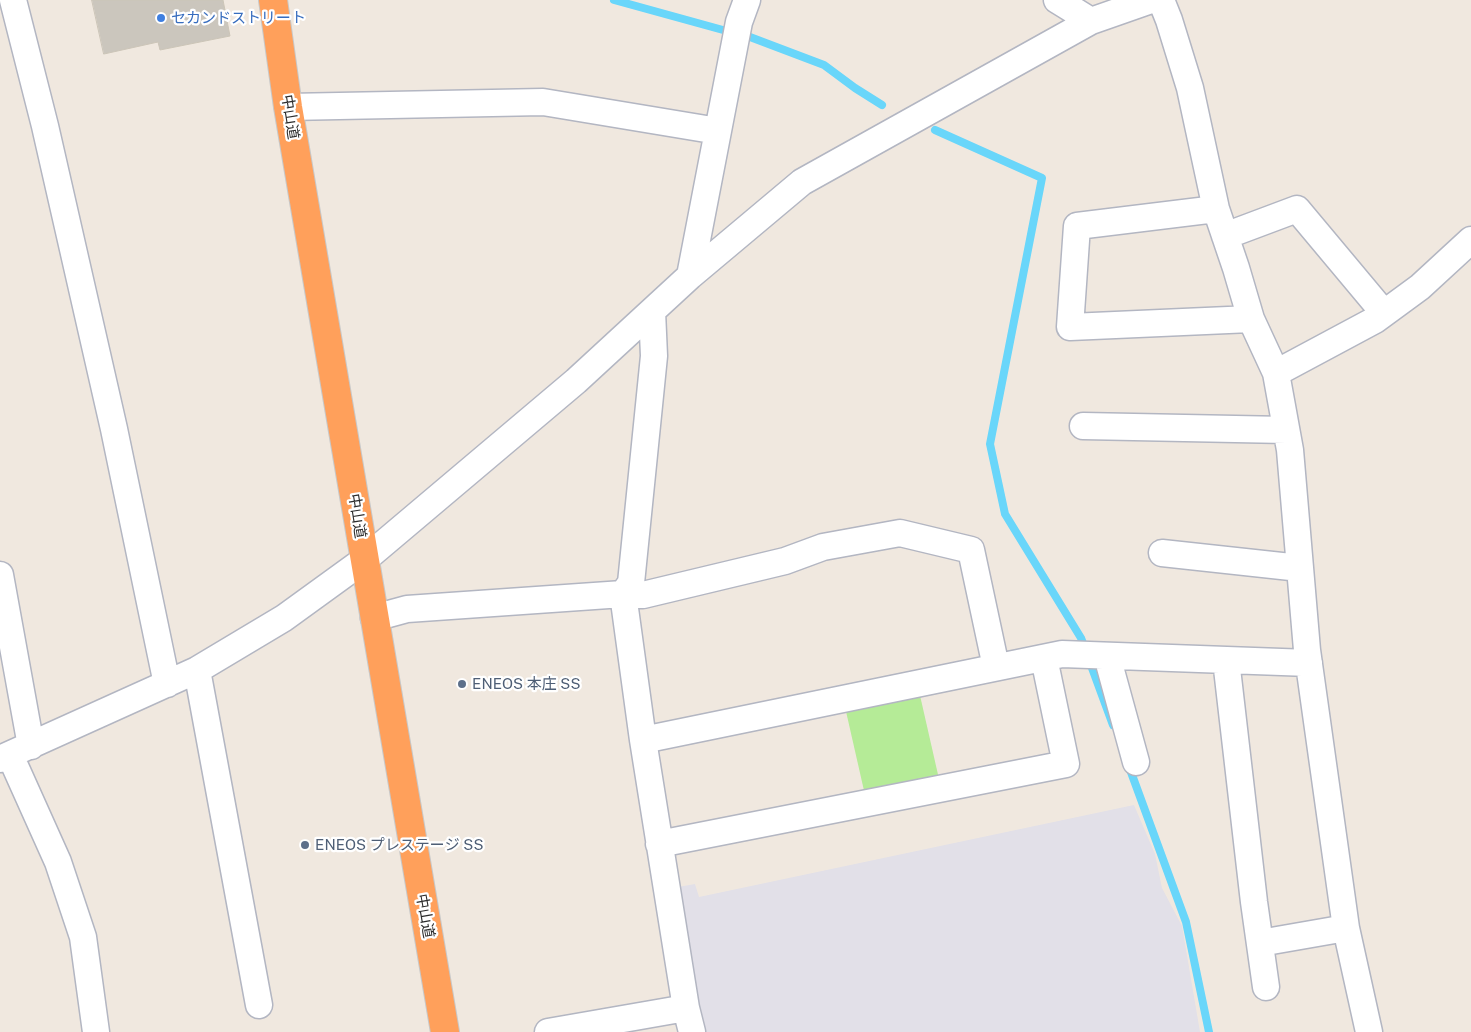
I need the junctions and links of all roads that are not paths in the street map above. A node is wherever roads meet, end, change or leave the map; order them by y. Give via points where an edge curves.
1 (13, 0) edge
2 (273, 0) edge
3 (747, 0) edge
4 (1056, 0) edge
5 (1151, 0) edge
6 (1161, 0) edge
7 (1091, 21) junction
8 (288, 106) junction
9 (718, 131) junction
10 (1216, 209) junction
11 (1225, 236) junction
12 (1471, 240) edge
13 (690, 276) junction
14 (652, 311) junction
15 (1384, 314) junction
16 (1251, 319) junction
17 (1276, 373) junction
18 (1083, 426) dead end
19 (1286, 430) junction
20 (1162, 553) dead end
21 (364, 560) junction
22 (1300, 568) junction
23 (0, 576) edge
24 (623, 594) junction
25 (374, 618) junction
26 (1092, 655) junction
27 (1044, 658) junction
28 (1226, 660) junction
29 (1309, 663) junction
30 (996, 667) junction
31 (197, 670) junction
32 (167, 684) junction
33 (642, 740) junction
34 (13, 753) edge
35 (1136, 762) dead end
36 (659, 844) junction
37 (1346, 928) junction
38 (1260, 943) junction
39 (1266, 987) dead end
40 (259, 1006) dead end
41 (689, 1020) edge
42 (96, 1032) edge
43 (445, 1032) edge
44 (548, 1032) edge
45 (1369, 1032) edge

1 - 32 street via 105,391
2 - 8 highway, 中山道
3 - 9 street via 739,22
4 - 7 street
5 - 7 street
6 - 10 street via 1190,88
7 - 13 street via 802,182
8 - 9 street via 543,102
8 - 21 highway, 中山道
9 - 13 street
10 - 11 street
10 - 16 street via 1077,226 1070,327
11 - 15 street via 1297,208
11 - 16 street
12 - 15 street via 1420,287
13 - 14 street
14 - 21 street via 569,388
14 - 24 street via 654,356 631,583
15 - 17 street
16 - 17 street
17 - 19 street
18 - 19 street
19 - 22 street
20 - 22 street
21 - 25 highway, 中山道
21 - 31 street via 284,618
22 - 29 street
23 - 34 street
24 - 25 street via 407,609
24 - 30 street via 643,595 785,561 823,546 900,533 971,550
24 - 33 street
25 - 43 highway, 中山道
26 - 27 street via 1062,654
26 - 28 street
26 - 35 street
27 - 30 street
27 - 36 street via 1066,764
28 - 29 street
28 - 38 street
29 - 37 street
30 - 33 street
31 - 32 street
31 - 40 street
32 - 34 street
33 - 36 street
34 - 42 street via 58,862 83,937
36 - 41 street
37 - 38 street
37 - 45 street
38 - 39 street
41 - 44 street

